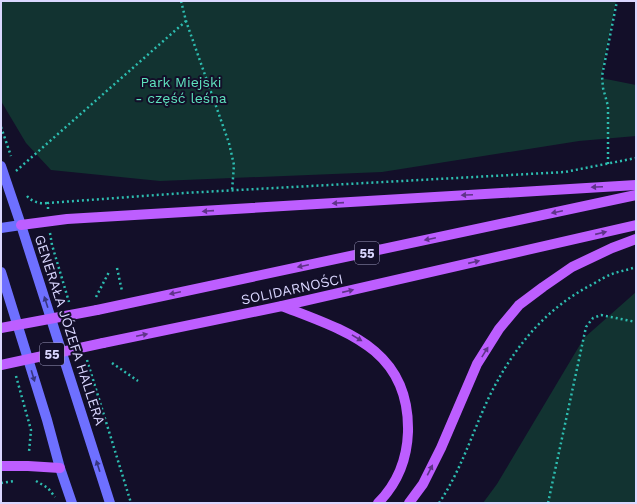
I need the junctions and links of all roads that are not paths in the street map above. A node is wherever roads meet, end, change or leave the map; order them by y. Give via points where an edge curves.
1 (1, 166) edge
2 (636, 185) edge
3 (636, 195) edge
4 (21, 225) junction
5 (636, 225) edge
6 (1, 228) edge
7 (636, 239) edge
8 (1, 272) edge
9 (282, 306) junction
10 (1, 328) edge
11 (1, 365) edge
12 (1, 466) edge
13 (60, 468) junction
14 (72, 503) edge
15 (110, 503) edge
16 (378, 503) edge
17 (409, 503) edge

1 - 4 main road, GENERAŁA JÓZEFA HALLERA
2 -> 4 main road via 49,220
3 -> 10 main road, SOLIDARNOŚCI / 55, bridge via 95,306
4 - 6 main road
15 -> 4 main road, GENERAŁA JÓZEFA HALLERA
9 -> 5 main road, SOLIDARNOŚCI / 55
17 -> 7 main road via 423,484 477,364 499,329 519,306 543,286 572,267
8 -> 13 main road
11 -> 9 main road, SOLIDARNOŚCI / 55, bridge
9 -> 16 main road via 339,328 359,339 378,354 395,375 405,397 407,444 402,468 389,492
12 - 13 main road
13 - 14 main road

